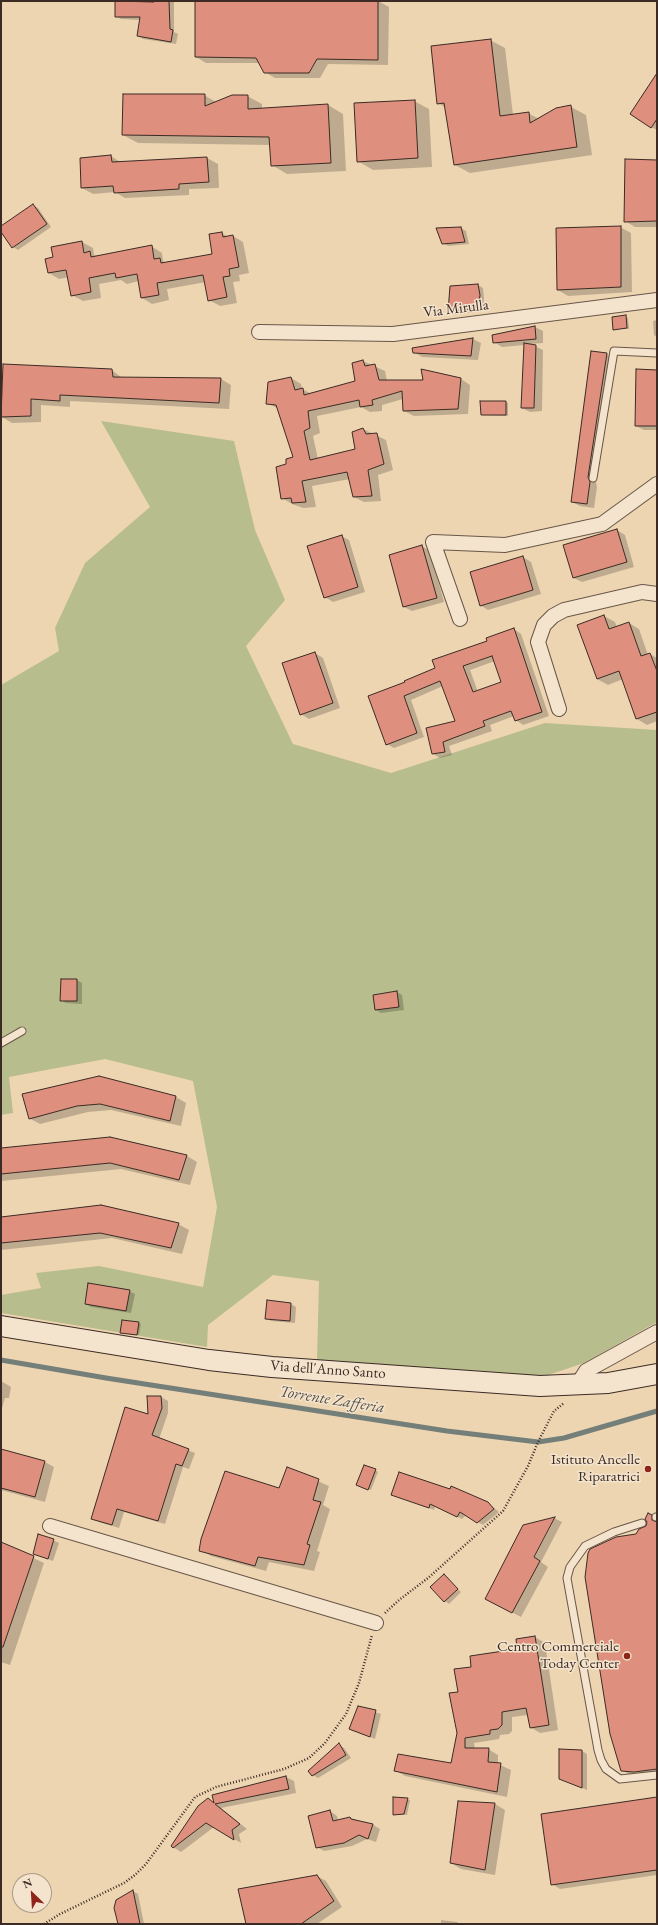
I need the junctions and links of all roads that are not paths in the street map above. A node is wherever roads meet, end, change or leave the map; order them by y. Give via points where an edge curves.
1 (657, 300) edge
2 (259, 332) dead end
3 (657, 353) edge
4 (593, 478) dead end
5 (657, 484) edge
6 (657, 594) edge
7 (460, 619) dead end
8 (559, 710) dead end
9 (22, 1031) dead end
10 (1, 1043) edge
11 (1, 1326) edge
12 (657, 1332) edge
13 (657, 1374) edge
14 (577, 1385) junction
15 (642, 1523) dead end
16 (50, 1526) dead end
17 (376, 1623) road end
18 (657, 1775) edge

1 - 2 street, Via Mirulla via 393,334
3 - 4 lane via 614,351
5 - 7 street via 602,524 505,545 433,542
6 - 8 street via 642,592 564,610 544,625 538,642
9 - 10 lane
11 - 14 street, Via dell'Anno Santo via 209,1360 272,1367 540,1386
12 - 14 street via 586,1371
13 - 14 street, Via dell'Anno Santo via 624,1382
15 - 18 lane via 614,1532 585,1546 570,1567 566,1578 601,1760 606,1769 620,1779
16 - 17 street

